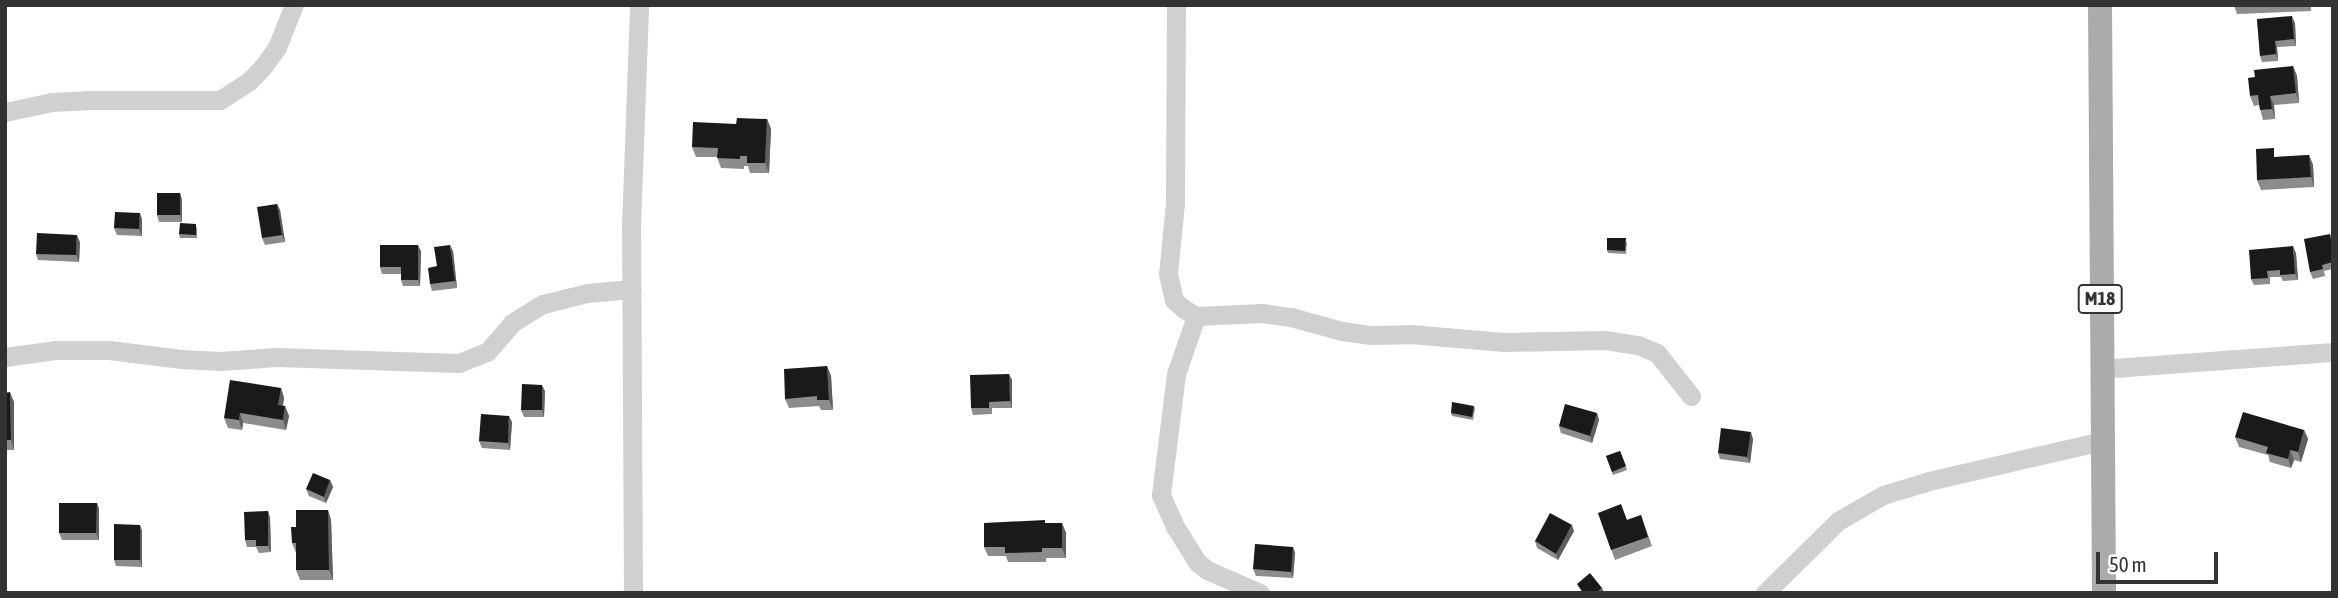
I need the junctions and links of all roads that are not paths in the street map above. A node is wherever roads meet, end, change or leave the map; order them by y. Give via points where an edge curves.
1 (294, 5) edge
2 (639, 5) edge
3 (1176, 5) edge
4 (2100, 5) edge
5 (5, 112) edge
6 (632, 289) junction
7 (1196, 316) junction
8 (2333, 352) edge
9 (5, 356) edge
10 (2100, 369) junction
11 (1691, 396) dead end
12 (2102, 440) junction
13 (633, 593) edge
14 (1260, 593) edge
15 (1765, 593) edge
16 (2104, 593) edge

1 - 5 street via 277,47 262,68 220,100 87,100
2 - 6 street
3 - 7 street via 1175,203 1168,274 1174,300
4 - 10 main road, M18
6 - 9 street via 587,293 543,304 512,323 488,351 459,363 181,359 110,349
6 - 13 street
7 - 11 street via 1262,313 1371,335 1504,342 1605,340 1637,345 1657,353
7 - 14 street via 1176,374 1161,495 1197,562
8 - 10 street
10 - 12 main road, M18
12 - 15 street via 1883,495 1838,521
12 - 16 main road, M18

